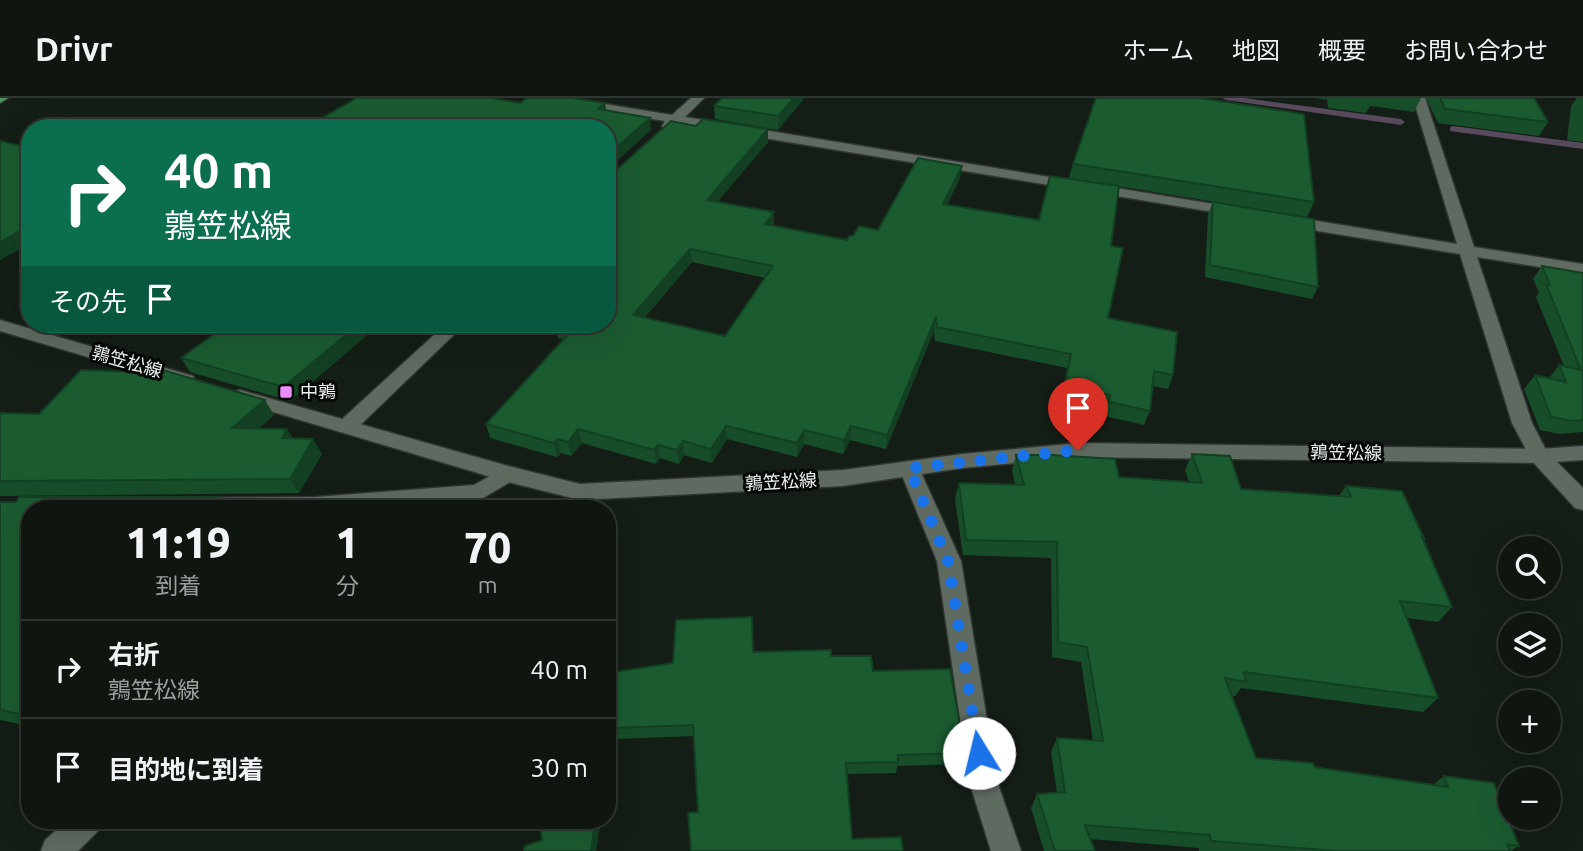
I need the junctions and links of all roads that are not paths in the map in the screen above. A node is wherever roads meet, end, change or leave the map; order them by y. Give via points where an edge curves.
1 (546, 98) edge
2 (698, 98) edge
3 (1419, 98) edge
4 (675, 119) junction
5 (656, 137) edge
6 (1247, 214) edge
7 (1275, 218) edge
8 (1465, 250) junction
9 (1583, 269) edge
10 (0, 325) edge
11 (21, 331) edge
12 (27, 333) edge
13 (446, 333) edge
14 (199, 384) edge
15 (226, 391) edge
16 (345, 426) junction
17 (1583, 453) edge
18 (1539, 456) junction
19 (909, 468) junction
20 (508, 474) junction
21 (396, 500) edge
22 (1583, 502) edge
23 (79, 829) edge
24 (56, 851) edge
25 (1006, 851) edge

1 - 4 street
2 - 4 street
3 - 8 street
4 - 5 street
4 - 6 street
7 - 8 street
8 - 9 street
8 - 18 street via 1522,423
10 - 11 street, 鶉笠松線
12 - 14 street, 鶉笠松線
13 - 16 street
15 - 16 street, 鶉笠松線
16 - 20 street, 鶉笠松線
17 - 18 street, 鶉笠松線
18 - 19 street, 鶉笠松線 via 1078,450
18 - 22 street
19 - 20 street, 鶉笠松線 via 844,478 580,492
19 - 25 street via 948,561 983,781
20 - 21 street via 478,493
23 - 24 street

